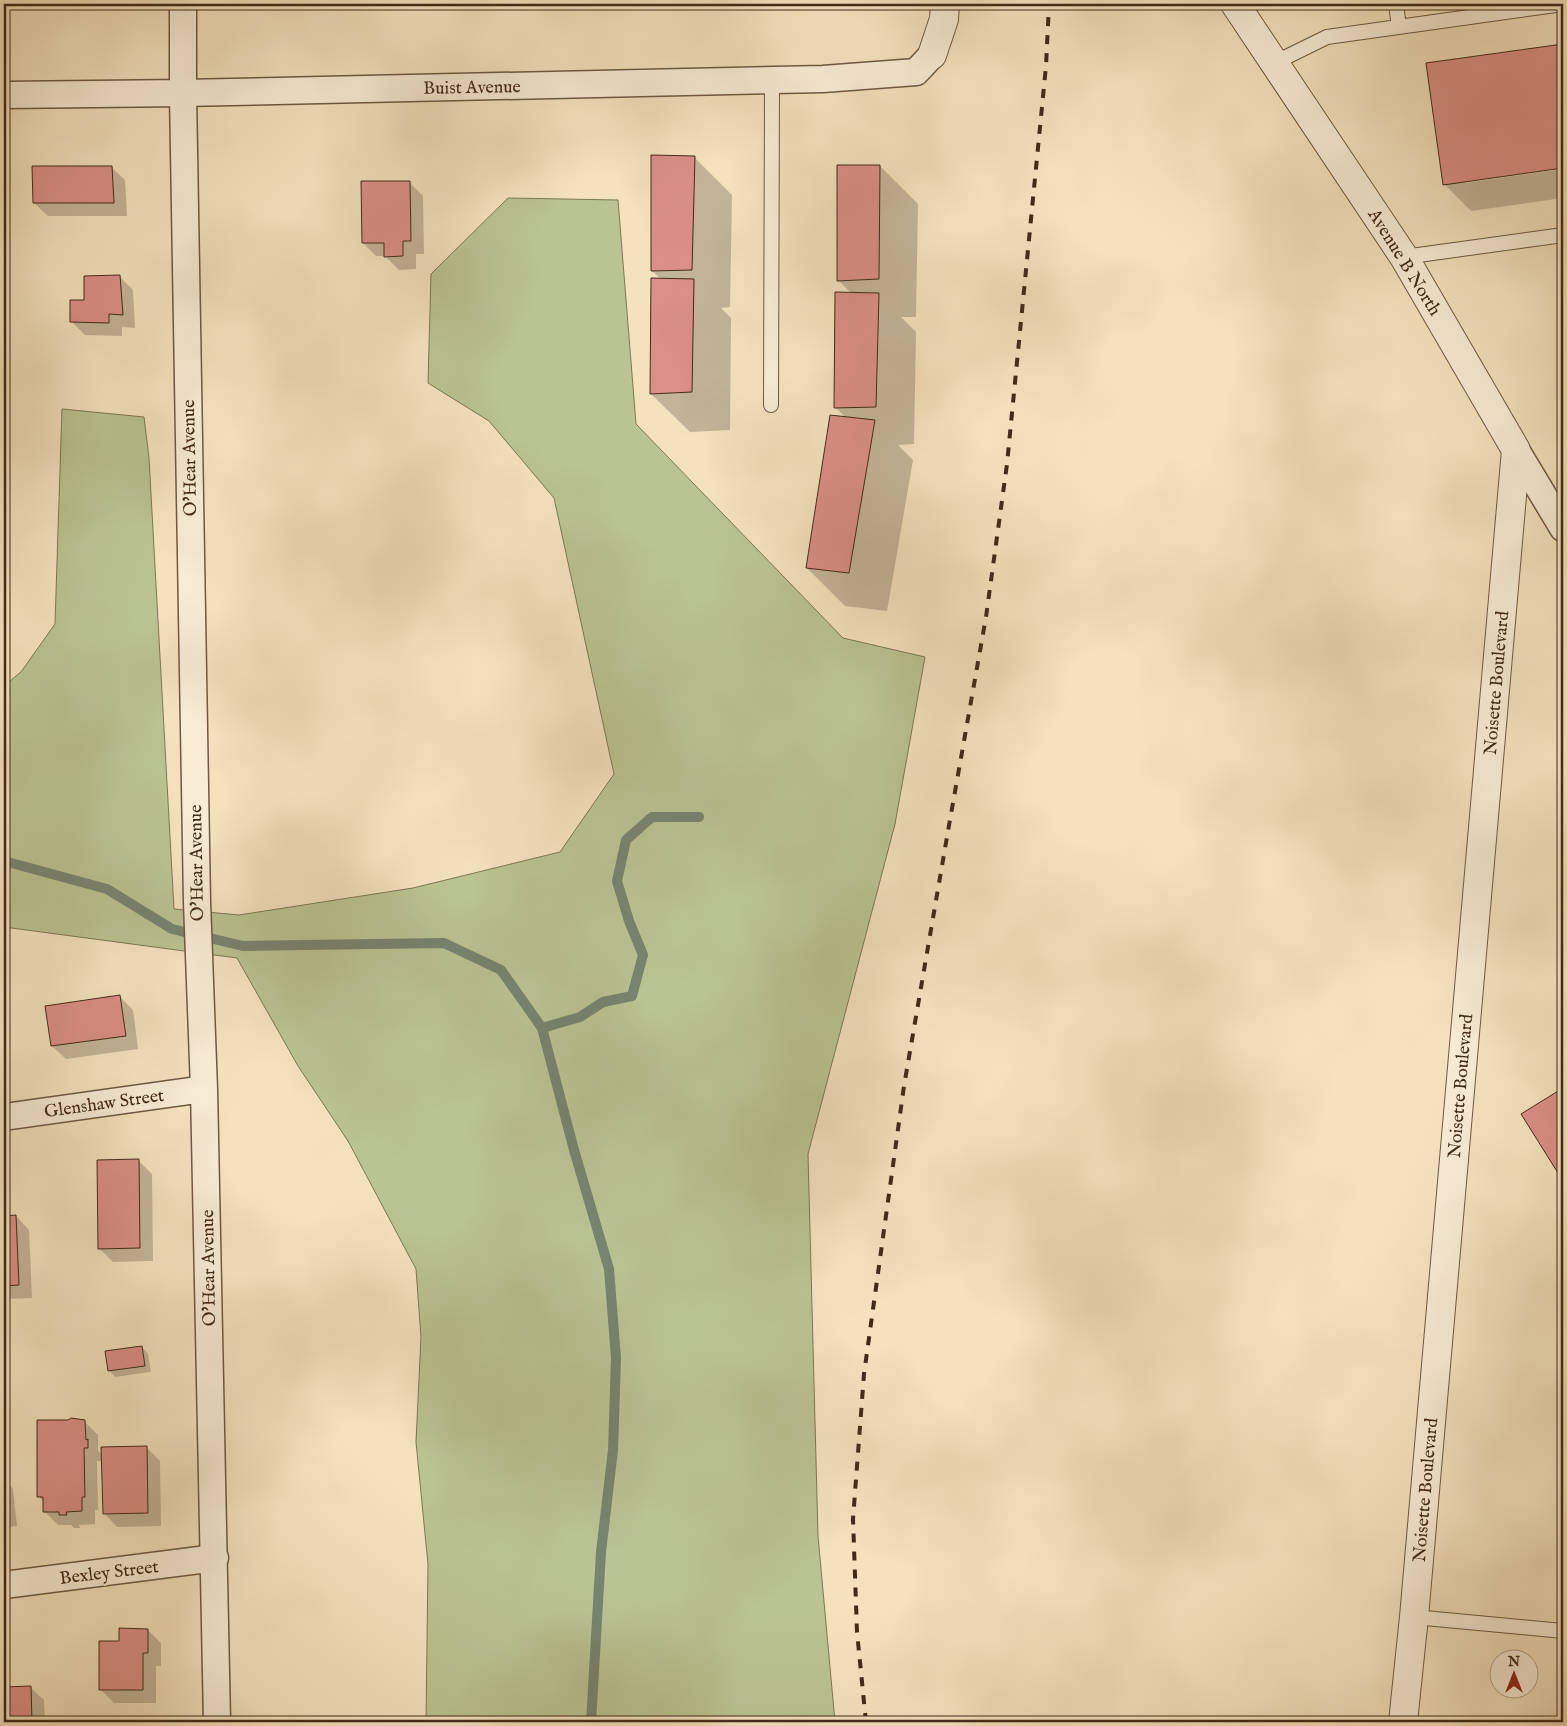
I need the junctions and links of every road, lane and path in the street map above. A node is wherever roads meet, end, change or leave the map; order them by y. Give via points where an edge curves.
1 (183, 4) edge
2 (945, 4) edge
3 (1235, 4) edge
4 (1396, 4) edge
5 (1563, 4) edge
6 (1399, 27) junction
7 (932, 55) joint
8 (1274, 63) junction
9 (772, 80) junction
10 (183, 93) junction
11 (4, 95) edge
12 (1563, 235) edge
13 (1404, 257) junction
14 (771, 405) dead end
15 (1516, 450) junction
16 (1563, 528) edge
17 (204, 1090) junction
18 (4, 1116) edge
19 (215, 1558) junction
20 (4, 1585) edge
21 (1414, 1617) junction
22 (1563, 1631) edge
23 (218, 1722) edge
24 (1403, 1722) edge

1 - 10 street, O'Hear Avenue
2 - 7 street via 944,19
3 - 8 street, Avenue B North
4 - 6 lane
5 - 6 lane
6 - 8 lane via 1327,37
7 - 9 street, Buist Avenue via 916,72
8 - 13 street, Avenue B North
9 - 10 street, Buist Avenue
9 - 14 lane
10 - 11 street, Buist Avenue
10 - 17 street, O'Hear Avenue via 198,951
12 - 13 lane
13 - 15 street, Avenue B North
15 - 16 street, Avenue B North
15 - 21 street, Noisette Boulevard
17 - 18 street, Glenshaw Street
17 - 19 street, O'Hear Avenue
19 - 20 street, Bexley Street
19 - 23 street, O'Hear Avenue
21 - 22 lane
21 - 24 street, Noisette Boulevard

